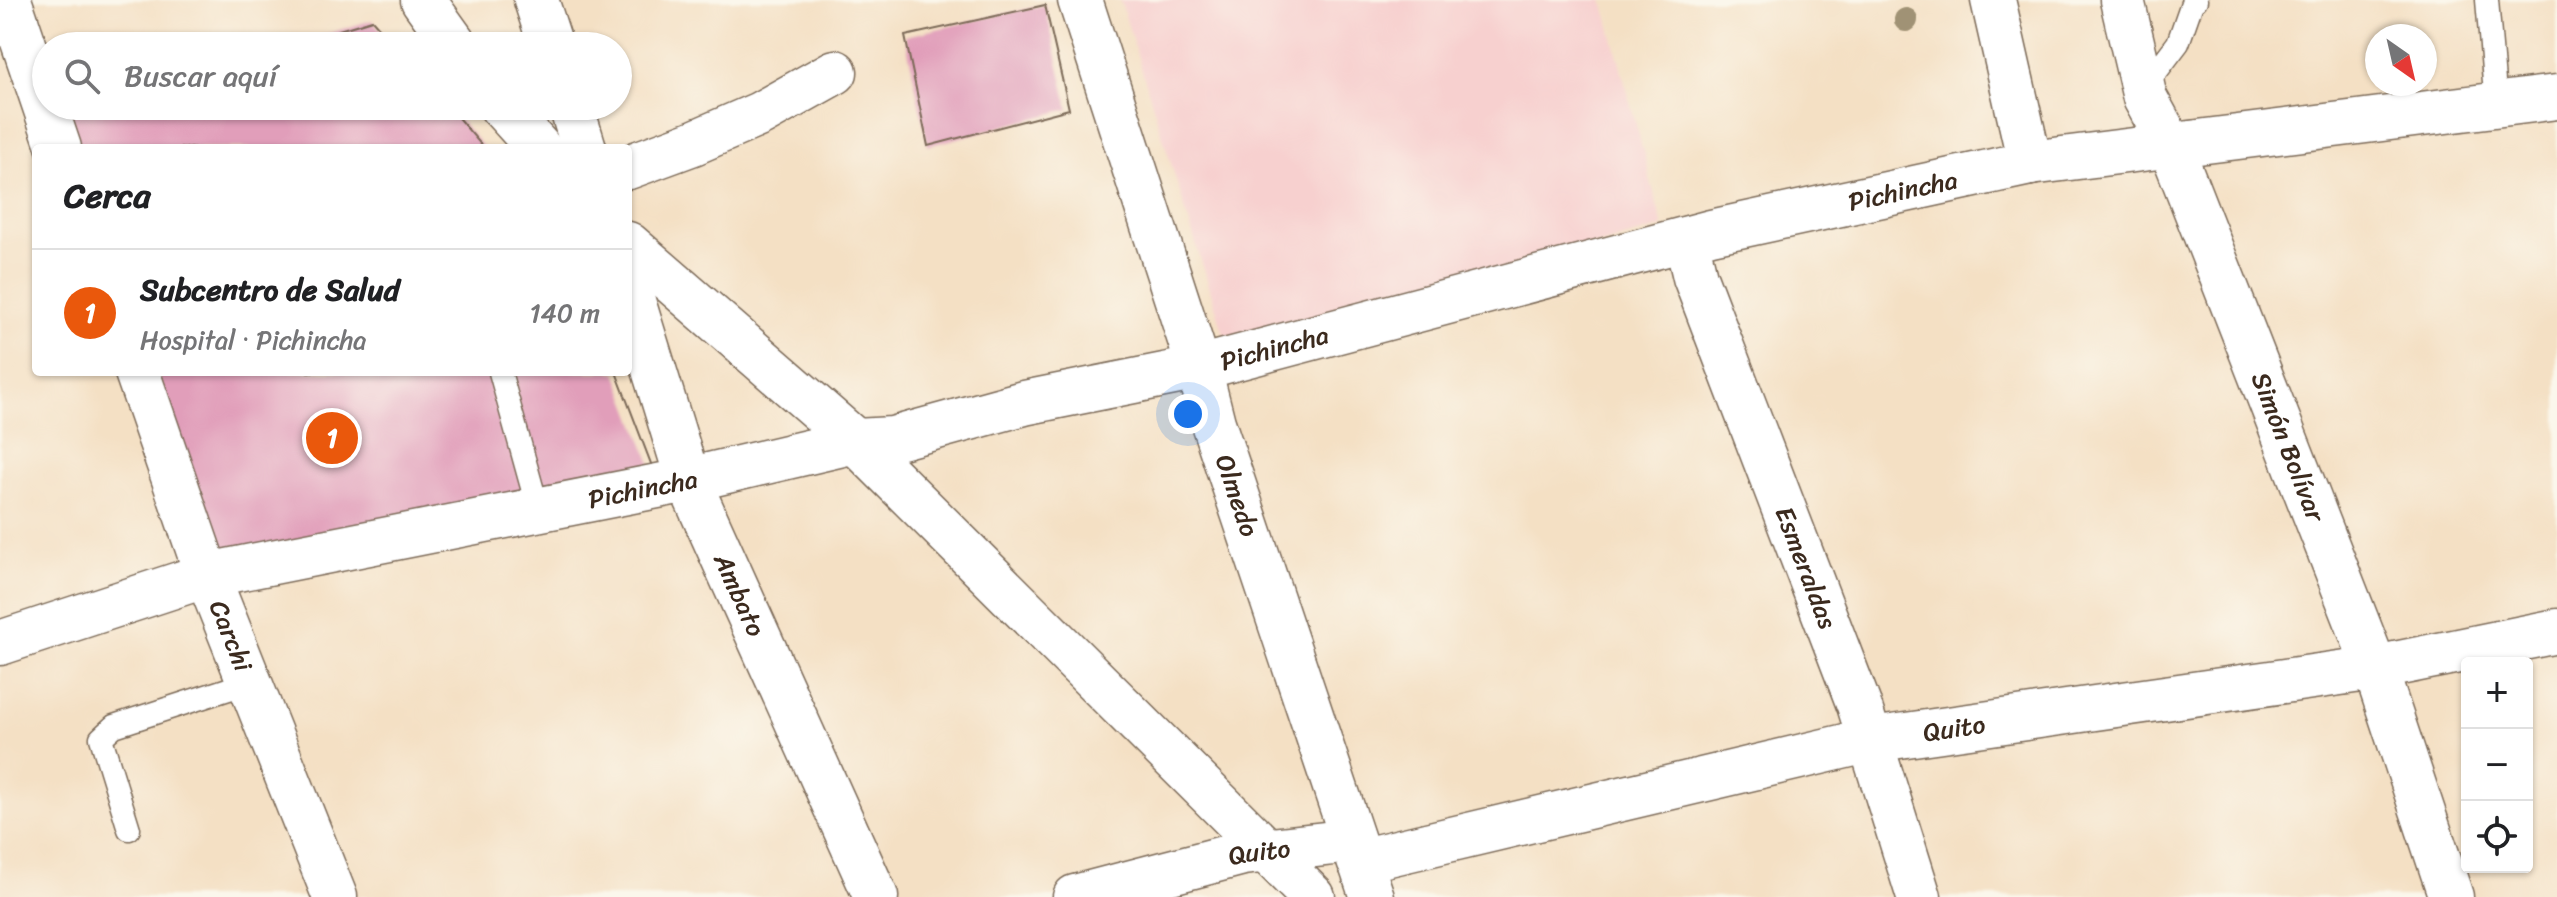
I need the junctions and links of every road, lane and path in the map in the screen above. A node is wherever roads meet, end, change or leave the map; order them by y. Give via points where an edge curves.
1 (9, 0) edge
2 (423, 0) edge
3 (536, 0) edge
4 (1080, 0) edge
5 (1993, 0) edge
6 (2122, 0) edge
7 (2196, 0) edge
8 (2487, 0) edge
9 (446, 32) edge
10 (546, 32) edge
11 (14, 61) edge
12 (835, 72) dead end
13 (2143, 89) junction
14 (32, 96) edge
15 (2557, 97) edge
16 (2496, 105) junction
17 (45, 120) edge
18 (514, 120) edge
19 (575, 120) edge
20 (57, 144) edge
21 (535, 144) edge
22 (583, 144) edge
23 (2170, 144) junction
24 (2030, 163) junction
25 (632, 166) edge
26 (1686, 239) junction
27 (632, 247) edge
28 (632, 298) edge
29 (1199, 368) junction
30 (138, 376) edge
31 (501, 376) edge
32 (855, 441) junction
33 (688, 480) junction
34 (538, 509) junction
35 (207, 575) junction
36 (2557, 631) edge
37 (0, 643) edge
38 (2375, 668) junction
39 (250, 682) junction
40 (1871, 740) junction
41 (129, 829) dead end
42 (1268, 852) junction
43 (1361, 866) edge
44 (335, 897) edge
45 (876, 897) edge
46 (1075, 897) edge
47 (1313, 897) edge
48 (1919, 897) edge
49 (2451, 897) edge

1 - 11 street
2 - 9 street
3 - 10 street
4 - 29 street, Olmedo
5 - 24 street
6 - 13 street, Simón Bolívar
7 - 13 lane via 2178,43
8 - 16 lane
11 - 14 street
12 - 25 street via 760,114
13 - 23 street, Simón Bolívar
15 - 16 street, Pichincha
16 - 23 street, Pichincha
17 - 20 street
18 - 21 street
19 - 22 street
23 - 24 street, Pichincha
23 - 38 street, Simón Bolívar
24 - 26 street, Pichincha
26 - 29 street, Pichincha
26 - 40 street, Esmeraldas via 1695,277
27 - 32 street
28 - 33 street, Ambato
29 - 32 street, Pichincha via 1024,403 893,439
29 - 43 street, Olmedo
30 - 35 street, Carchi
31 - 34 lane
32 - 33 street, Pichincha
32 - 42 street
33 - 34 street, Pichincha
33 - 45 street, Ambato
34 - 35 street, Pichincha
35 - 37 street, Pichincha
35 - 39 street, Carchi
36 - 38 street, Quito
38 - 40 street, Quito
38 - 49 street, Simón Bolívar
39 - 41 lane via 114,726 101,738
39 - 44 street, Carchi
40 - 43 street, Quito
40 - 48 street, Esmeraldas
42 - 43 street, Quito
42 - 46 street, Quito via 1243,853
42 - 47 street

